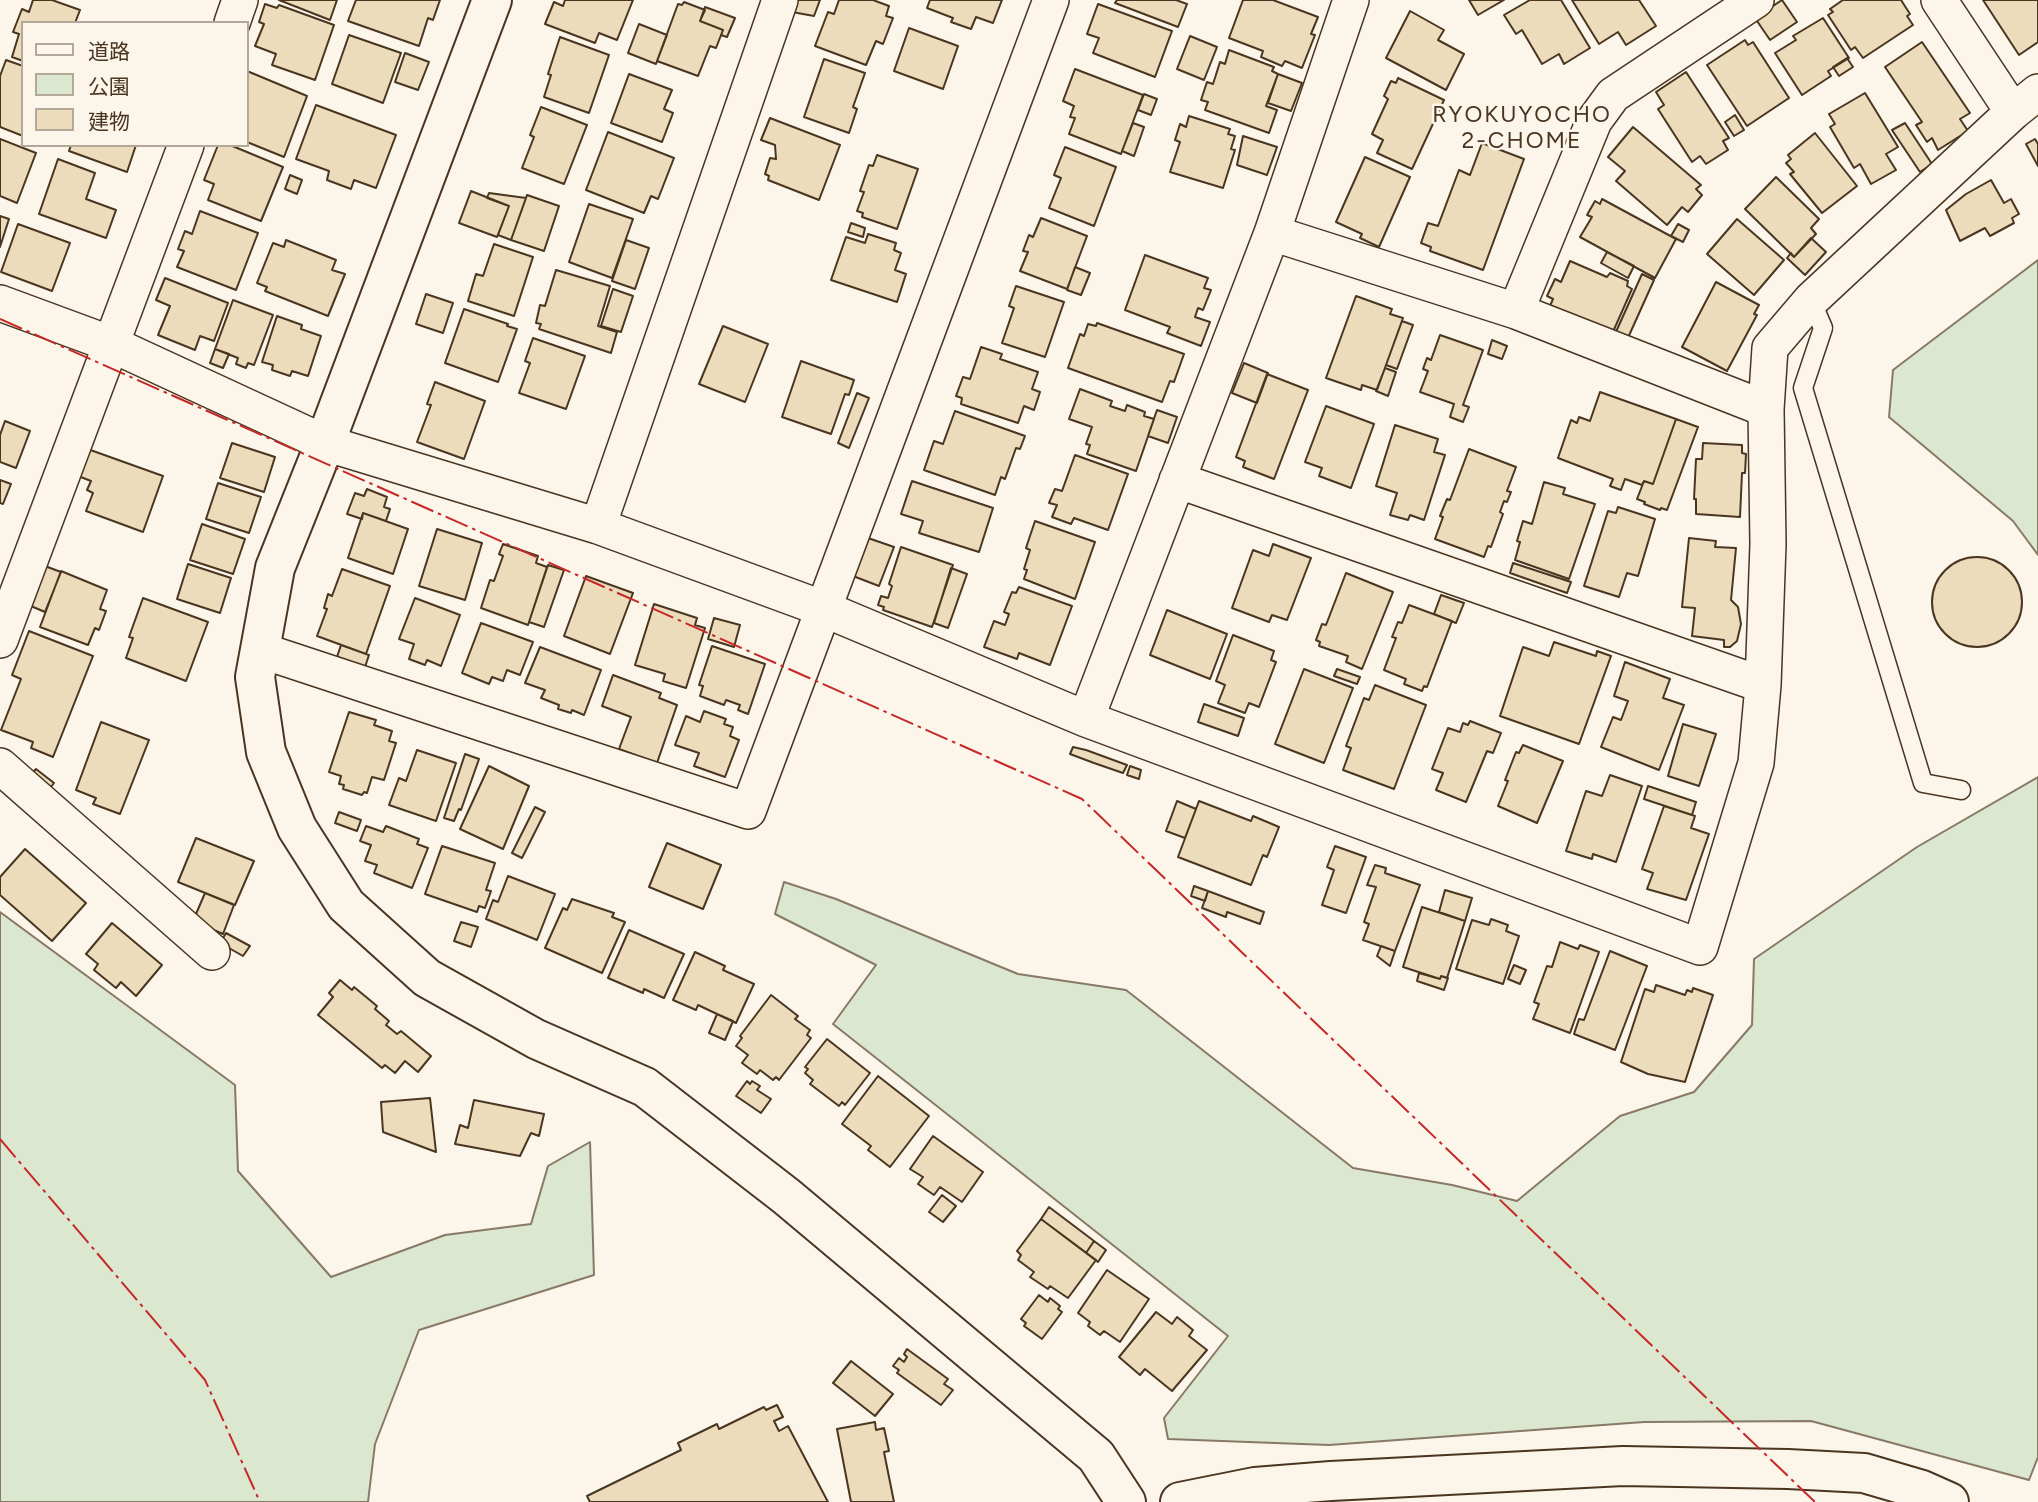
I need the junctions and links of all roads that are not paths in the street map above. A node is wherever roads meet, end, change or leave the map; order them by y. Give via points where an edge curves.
1 (240, 0) edge
2 (492, 0) edge
3 (780, 0) edge
4 (1051, 0) edge
5 (1351, 0) edge
6 (1756, 0) edge
7 (1939, 0) edge
8 (233, 21) edge
9 (2026, 102) edge
10 (185, 147) edge
11 (1272, 233) junction
12 (1811, 300) junction
13 (0, 303) edge
14 (1516, 311) junction
15 (111, 344) junction
16 (1766, 409) junction
17 (325, 443) junction
18 (1177, 480) junction
19 (598, 526) junction
20 (824, 609) junction
21 (0, 640) edge
22 (260, 650) junction
23 (1763, 685) junction
24 (1086, 719) junction
25 (0, 766) edge
26 (1961, 790) dead end
27 (212, 952) dead end
28 (1126, 1502) edge
29 (1180, 1502) edge
30 (1949, 1502) edge

1 - 8 street
2 - 17 street
3 - 19 street
4 - 20 street
5 - 11 street
6 - 14 street via 1613,94 1594,121
7 - 9 street
9 - 12 street
10 - 15 street
11 - 14 street
11 - 18 street
12 - 16 street via 1770,348
12 - 26 lane via 1822,328 1803,388 1923,783
13 - 15 street
14 - 16 street
15 - 17 street
15 - 21 street
16 - 23 street via 1769,544
17 - 19 street
17 - 22 street via 275,568
18 - 23 street
18 - 24 street
19 - 20 street
20 - 22 street via 748,811
20 - 24 street
22 - 28 street via 256,677 266,752 297,828 346,905 427,978 536,1039 645,1087 786,1196 1096,1456
23 - 24 street via 1756,763 1700,947
25 - 27 street
29 - 30 street via 1255,1487 1331,1480 1623,1466 1864,1473

